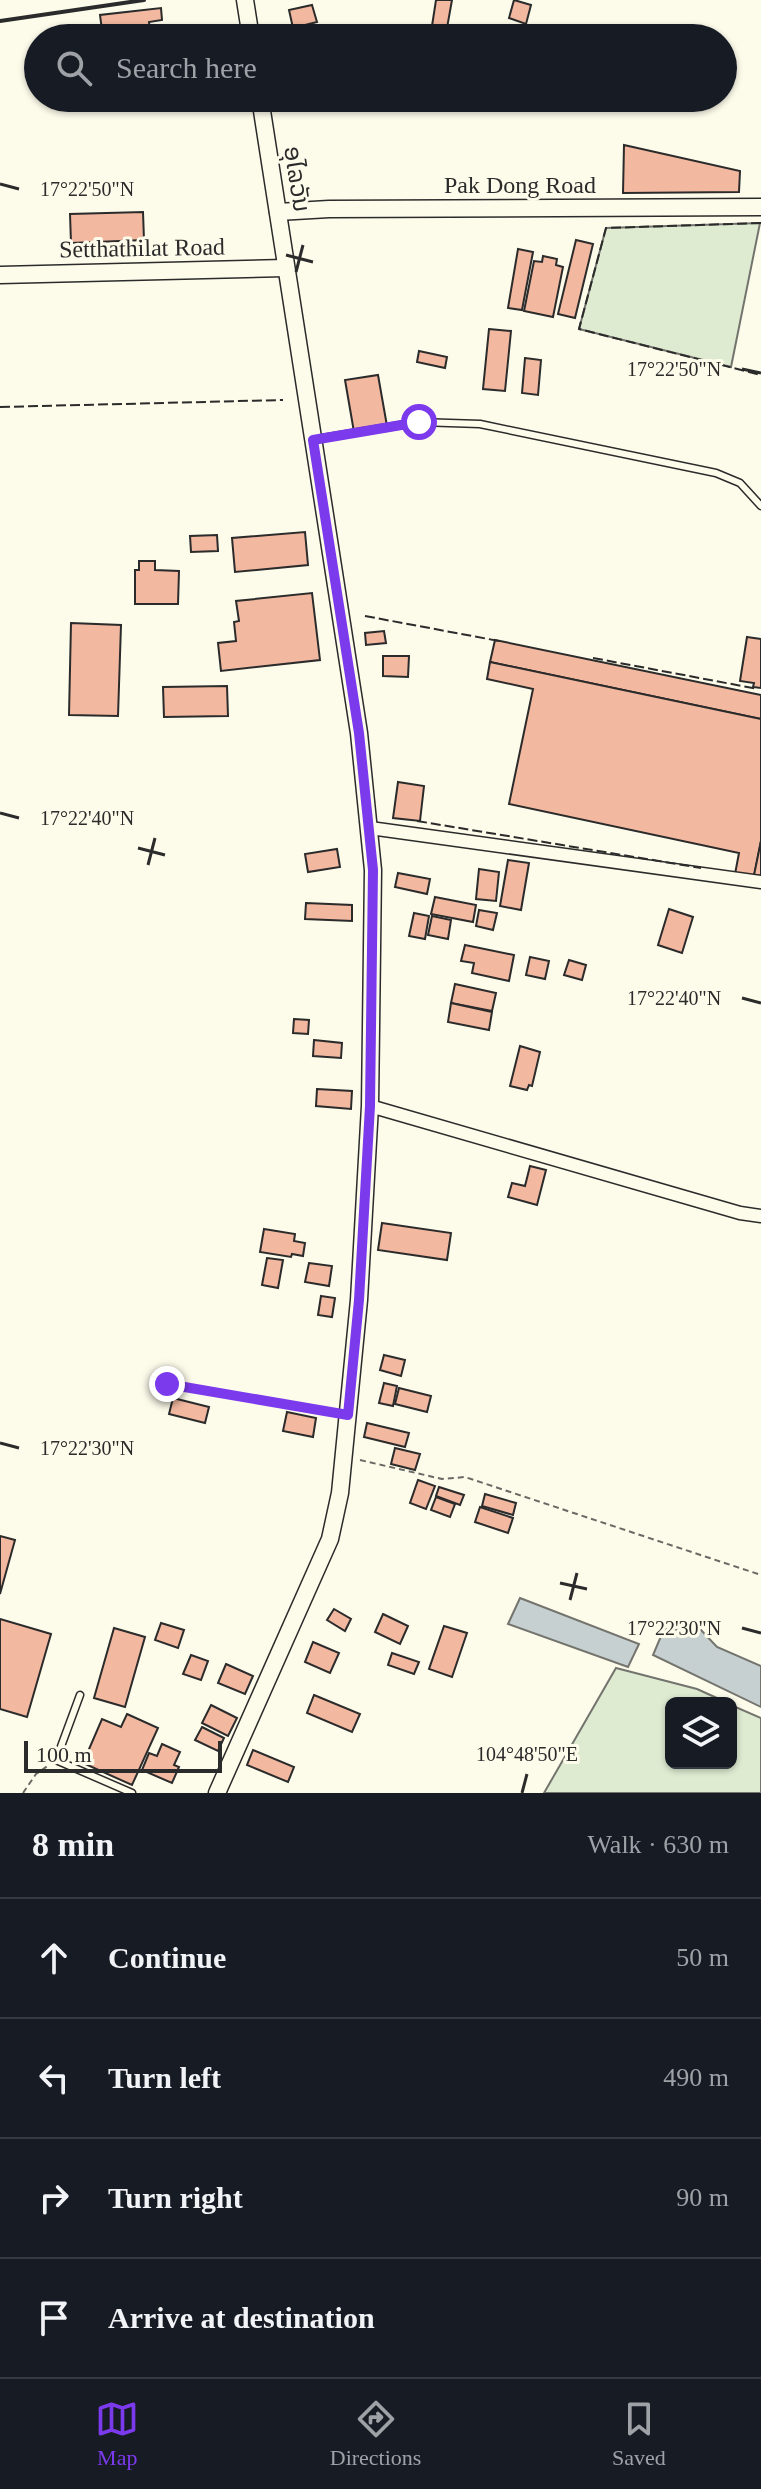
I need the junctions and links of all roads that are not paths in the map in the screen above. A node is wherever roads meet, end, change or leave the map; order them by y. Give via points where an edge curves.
1 (245, 0) edge
2 (249, 24) edge
3 (262, 112) edge
4 (761, 207) edge
5 (278, 212) junction
6 (285, 268) junction
7 (0, 275) edge
8 (313, 440) junction
9 (761, 506) edge
10 (370, 828) junction
11 (761, 882) edge
12 (370, 1106) junction
13 (761, 1216) edge
14 (80, 1695) dead end
15 (132, 1793) edge
16 (217, 1793) edge

1 - 2 street
3 - 5 street, ອຸໄລວັນ
4 - 5 street, Pak Dong Road
5 - 6 street, ອຸໄລວັນ
6 - 7 street, Setthathilat Road
6 - 8 street, ອຸໄລວັນ
8 - 9 lane via 419,422 480,424 716,473 740,483
8 - 10 street, ອຸໄລວັນ
10 - 11 street
10 - 12 street, ອຸໄລວັນ
12 - 13 street
12 - 16 street, ອຸໄລວັນ via 359,1300 340,1493 330,1539
14 - 15 lane via 56,1760

